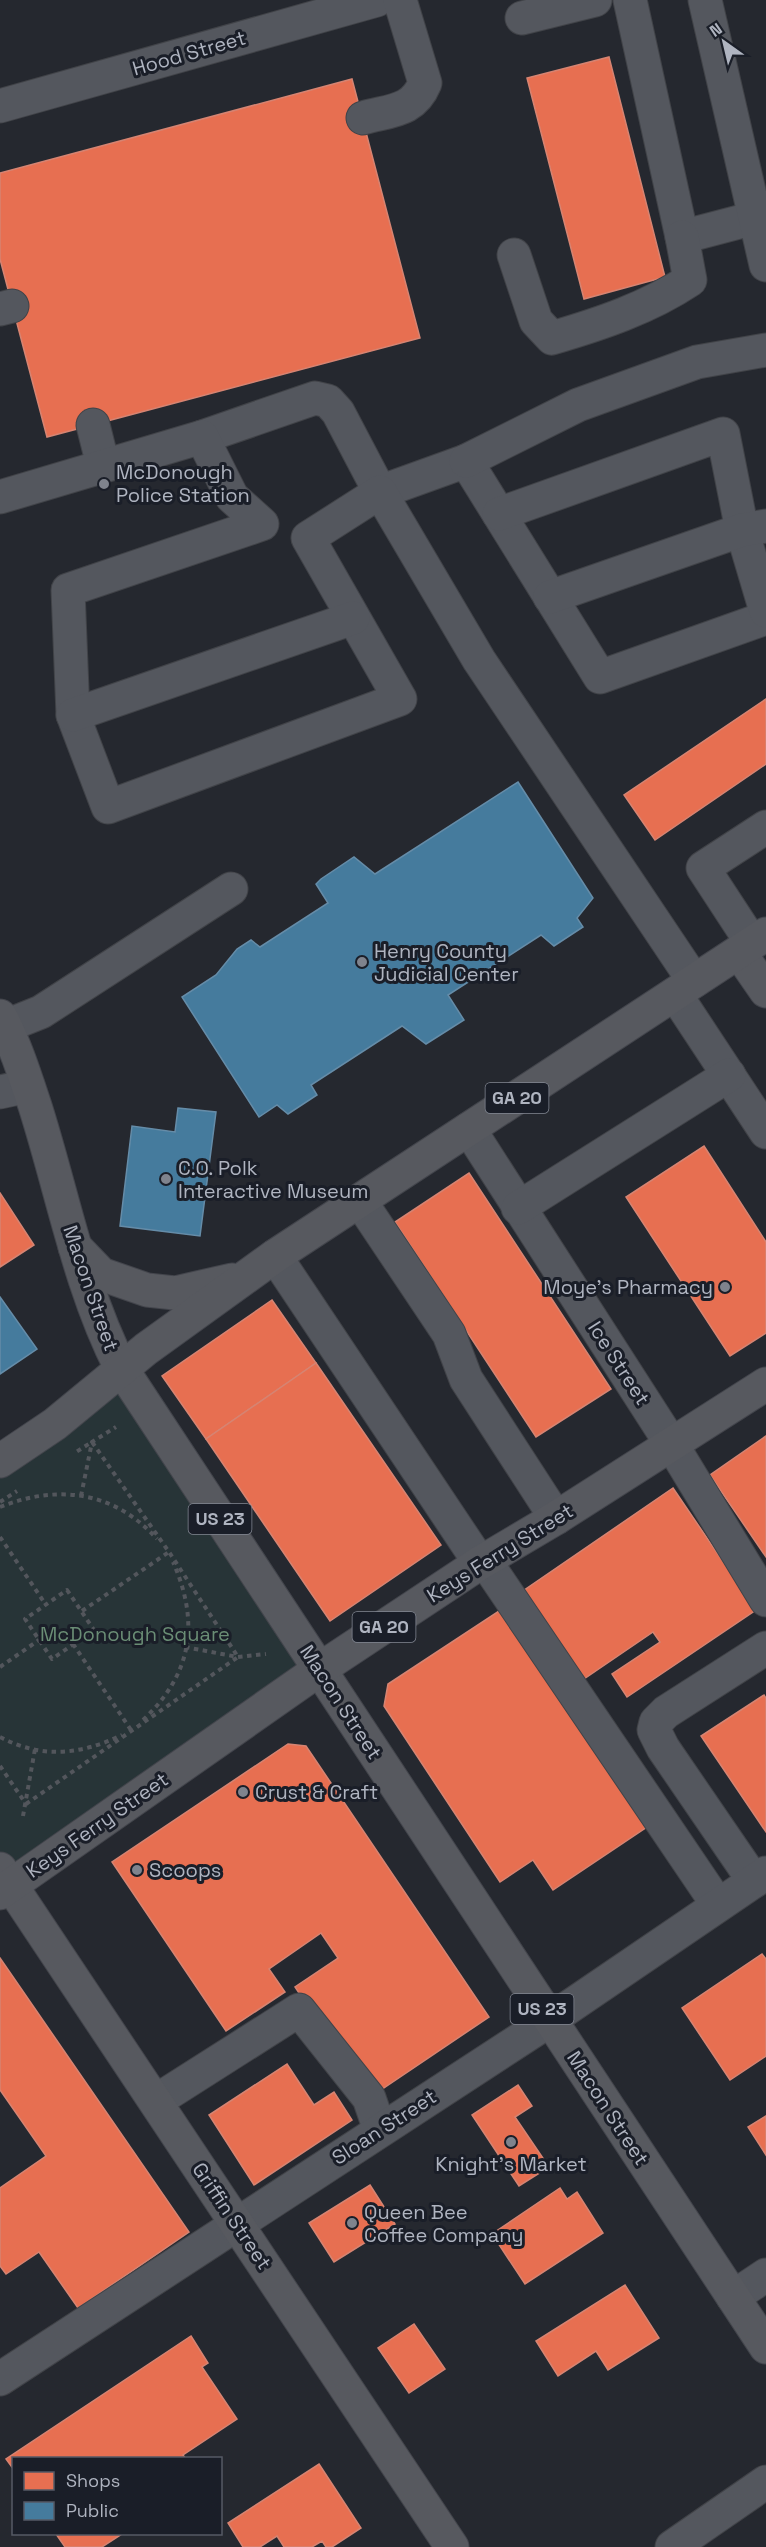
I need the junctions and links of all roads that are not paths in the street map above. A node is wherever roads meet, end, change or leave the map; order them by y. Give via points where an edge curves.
1 (377, 0) edge
2 (400, 0) edge
3 (595, 0) edge
4 (630, 0) edge
5 (705, 0) edge
6 (522, 18) dead end
7 (0, 106) edge
8 (363, 118) dead end
9 (761, 217) edge
10 (682, 237) junction
11 (514, 255) dead end
12 (766, 265) edge
13 (766, 350) edge
14 (93, 424) dead end
15 (202, 436) junction
16 (466, 461) junction
17 (103, 465) junction
18 (380, 492) junction
19 (0, 497) edge
20 (499, 514) junction
21 (261, 524) junction
22 (754, 528) edge
23 (308, 538) junction
24 (550, 597) junction
25 (766, 611) edge
26 (353, 618) junction
27 (766, 618) edge
28 (74, 715) junction
29 (766, 827) edge
30 (231, 889) dead end
31 (752, 943) edge
32 (684, 988) junction
33 (766, 991) edge
34 (3, 1021) edge
35 (729, 1075) junction
36 (14, 1089) edge
37 (469, 1129) junction
38 (766, 1132) edge
39 (360, 1201) junction
40 (518, 1208) junction
41 (74, 1245) junction
42 (275, 1256) junction
43 (248, 1276) junction
44 (121, 1368) junction
45 (766, 1384) edge
46 (672, 1445) junction
47 (0, 1461) edge
48 (556, 1518) junction
49 (483, 1562) junction
50 (766, 1600) edge
51 (766, 1648) edge
52 (320, 1669) junction
53 (760, 1877) edge
54 (4, 1882) edge
55 (718, 1905) junction
56 (550, 2020) junction
57 (156, 2101) junction
58 (380, 2130) junction
59 (237, 2224) junction
60 (766, 2275) edge
61 (733, 2298) junction
62 (766, 2347) edge
63 (0, 2379) edge
64 (766, 2482) edge
65 (452, 2547) edge
66 (672, 2547) edge

1 - 7 street, Hood Street
2 - 8 street via 425,83 420,96 410,105
3 - 6 street
4 - 10 street
5 - 9 street
9 - 10 street
9 - 12 street
10 - 11 street via 690,280 604,323 552,338 536,321
13 - 16 street via 697,362 578,405
14 - 17 street
15 - 17 street
15 - 18 street via 315,398 328,401 338,412
15 - 21 street via 232,497
16 - 18 street
16 - 20 street
17 - 19 street
18 - 23 street
18 - 32 street via 479,660
20 - 22 street via 723,434
20 - 24 street
21 - 23 street via 284,535
21 - 28 street via 68,590
22 - 24 street
22 - 25 street
23 - 26 street
24 - 27 street via 600,677
26 - 28 street
26 - 28 street via 400,699 108,807
29 - 31 street via 703,868
30 - 34 street via 41,1012
31 - 32 main road, GA 20
31 - 33 main road
32 - 35 street
32 - 37 main road, GA 20
34 - 36 main road, Macon Street / US 23
35 - 38 street
35 - 40 street
36 - 41 main road, Macon Street / US 23
37 - 39 main road, GA 20
37 - 40 street, Ice Street
39 - 42 main road, GA 20
39 - 48 street via 449,1334 466,1379
40 - 46 street, Ice Street
41 - 43 main road via 101,1274 147,1290 175,1293
41 - 44 main road, Macon Street / US 23 via 106,1340
42 - 43 main road, GA 20
42 - 49 street
43 - 44 main road, GA 20
44 - 47 main road, GA 20 via 55,1424
44 - 52 main road, Macon Street / US 23
45 - 46 main road, Keys Ferry Street / GA 20
46 - 48 main road, Keys Ferry Street / GA 20
46 - 50 street, Ice Street
48 - 49 main road, Keys Ferry Street / GA 20
49 - 52 main road, Keys Ferry Street / GA 20
49 - 55 street
51 - 53 street via 666,1712 654,1730 663,1748
52 - 54 main road, Keys Ferry Street / GA 20
52 - 56 main road, Macon Street / US 23
53 - 55 street, Sloan Street
54 - 57 main road, Griffin Street
55 - 56 street, Sloan Street
56 - 58 street, Sloan Street
56 - 61 main road, Macon Street / US 23
57 - 58 street via 299,2010 369,2098
57 - 59 main road, Griffin Street
58 - 59 street, Sloan Street
59 - 63 street, Sloan Street
59 - 65 main road, Griffin Street
60 - 61 street
61 - 62 main road, Macon Street / US 23
64 - 66 street

